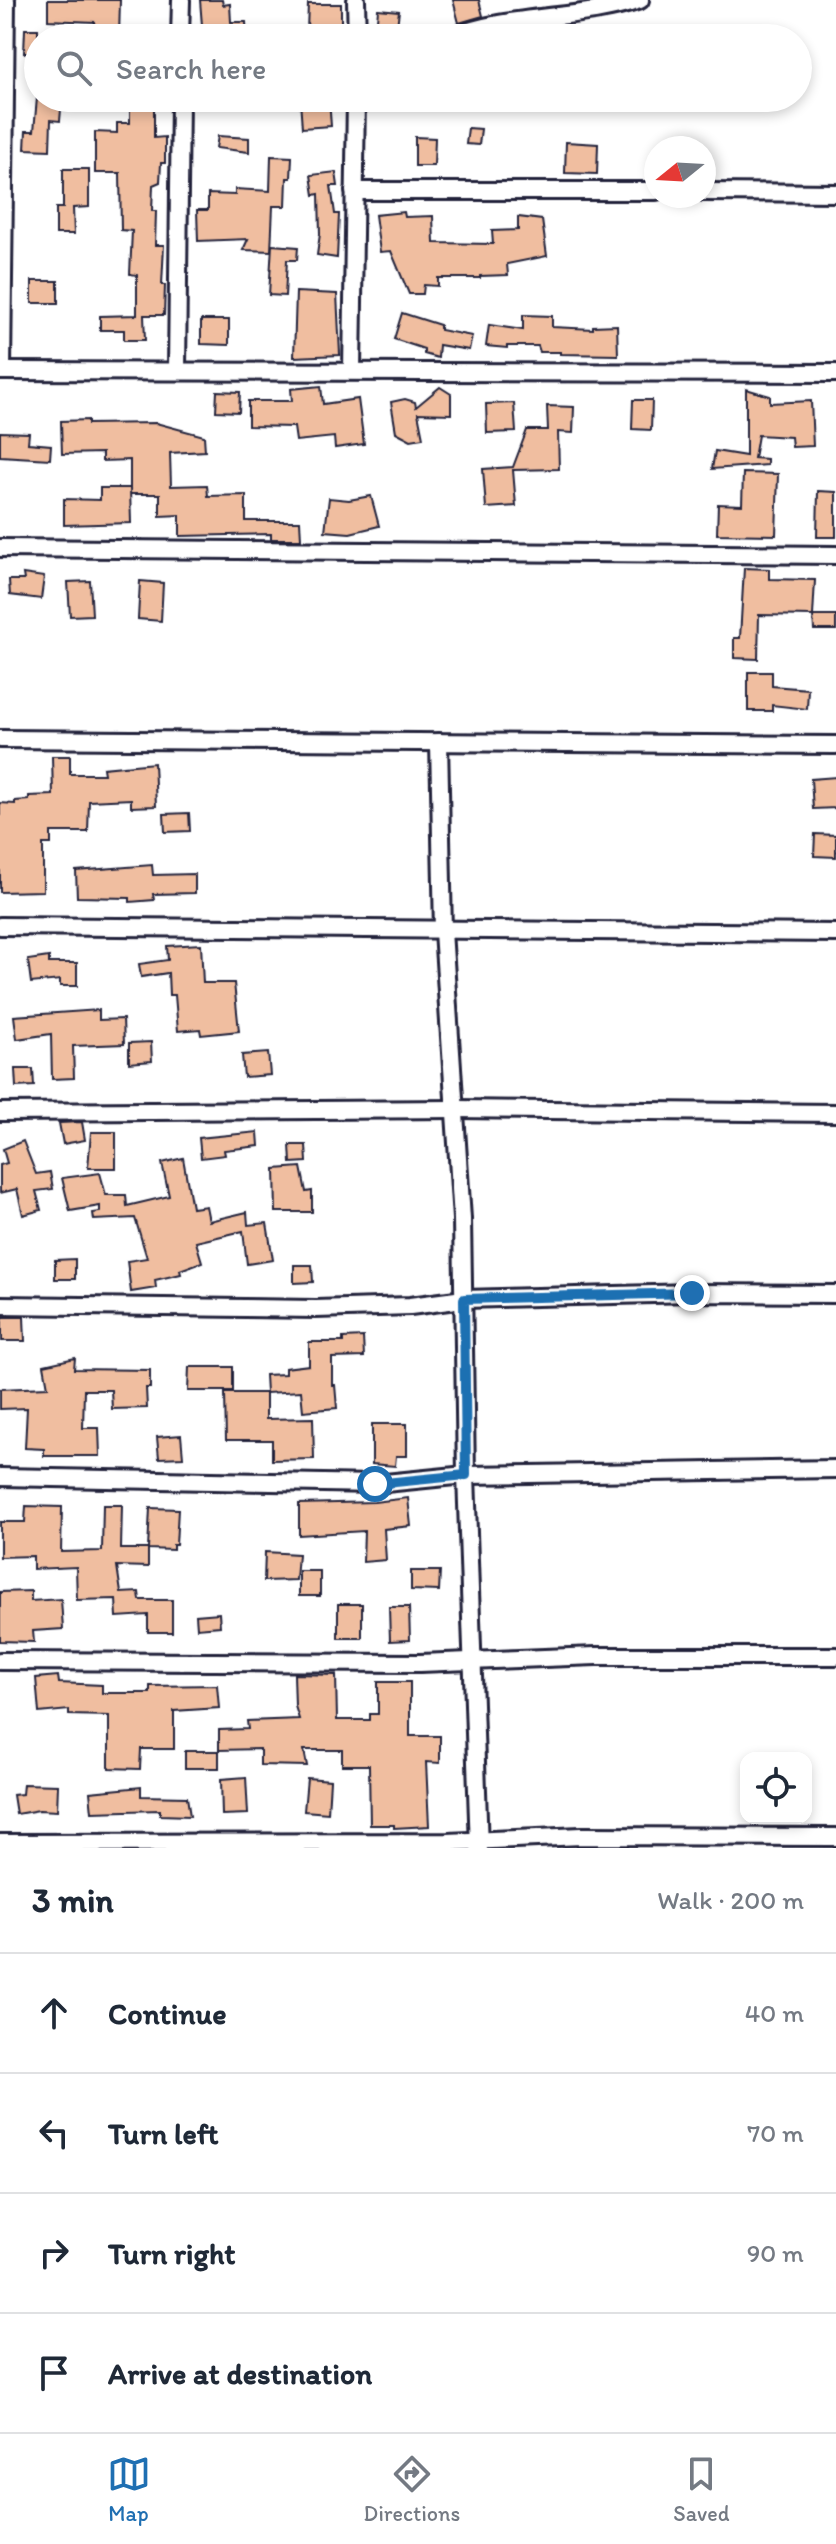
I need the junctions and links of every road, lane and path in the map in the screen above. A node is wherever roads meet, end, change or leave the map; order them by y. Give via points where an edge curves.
1 (6, 0) edge
2 (181, 0) edge
3 (356, 0) edge
4 (640, 0) edge
5 (180, 24) edge
6 (357, 24) edge
7 (498, 24) edge
8 (180, 112) edge
9 (356, 112) edge
10 (354, 191) junction
11 (644, 191) edge
12 (716, 192) edge
13 (836, 193) edge
14 (177, 370) junction
15 (1, 371) edge
16 (352, 371) junction
17 (836, 373) edge
18 (0, 548) edge
19 (836, 555) edge
20 (0, 739) edge
21 (439, 742) junction
22 (836, 745) edge
23 (0, 926) edge
24 (443, 931) junction
25 (836, 933) edge
26 (456, 1109) junction
27 (0, 1112) edge
28 (836, 1113) edge
29 (836, 1294) edge
30 (464, 1299) junction
31 (0, 1305) edge
32 (836, 1469) edge
33 (466, 1475) junction
34 (0, 1477) edge
35 (836, 1656) edge
36 (473, 1659) junction
37 (0, 1661) edge
38 (836, 1837) edge
39 (0, 1843) edge
40 (479, 1844) edge

1 - 15 street
2 - 5 street
3 - 6 street
4 - 7 street via 578,15
8 - 14 street
9 - 10 street
10 - 11 street
10 - 16 street
12 - 13 street
14 - 15 street
14 - 16 street
16 - 17 street
18 - 19 street
20 - 21 street
21 - 22 street
21 - 24 street
23 - 24 street
24 - 25 street
24 - 26 street
26 - 27 street
26 - 28 street
26 - 30 street
29 - 30 street
30 - 31 street via 316,1309
30 - 33 street
32 - 33 street
33 - 34 street via 375,1484
33 - 36 street
35 - 36 street
36 - 37 street
36 - 40 street
38 - 40 street via 581,1836
39 - 40 street

